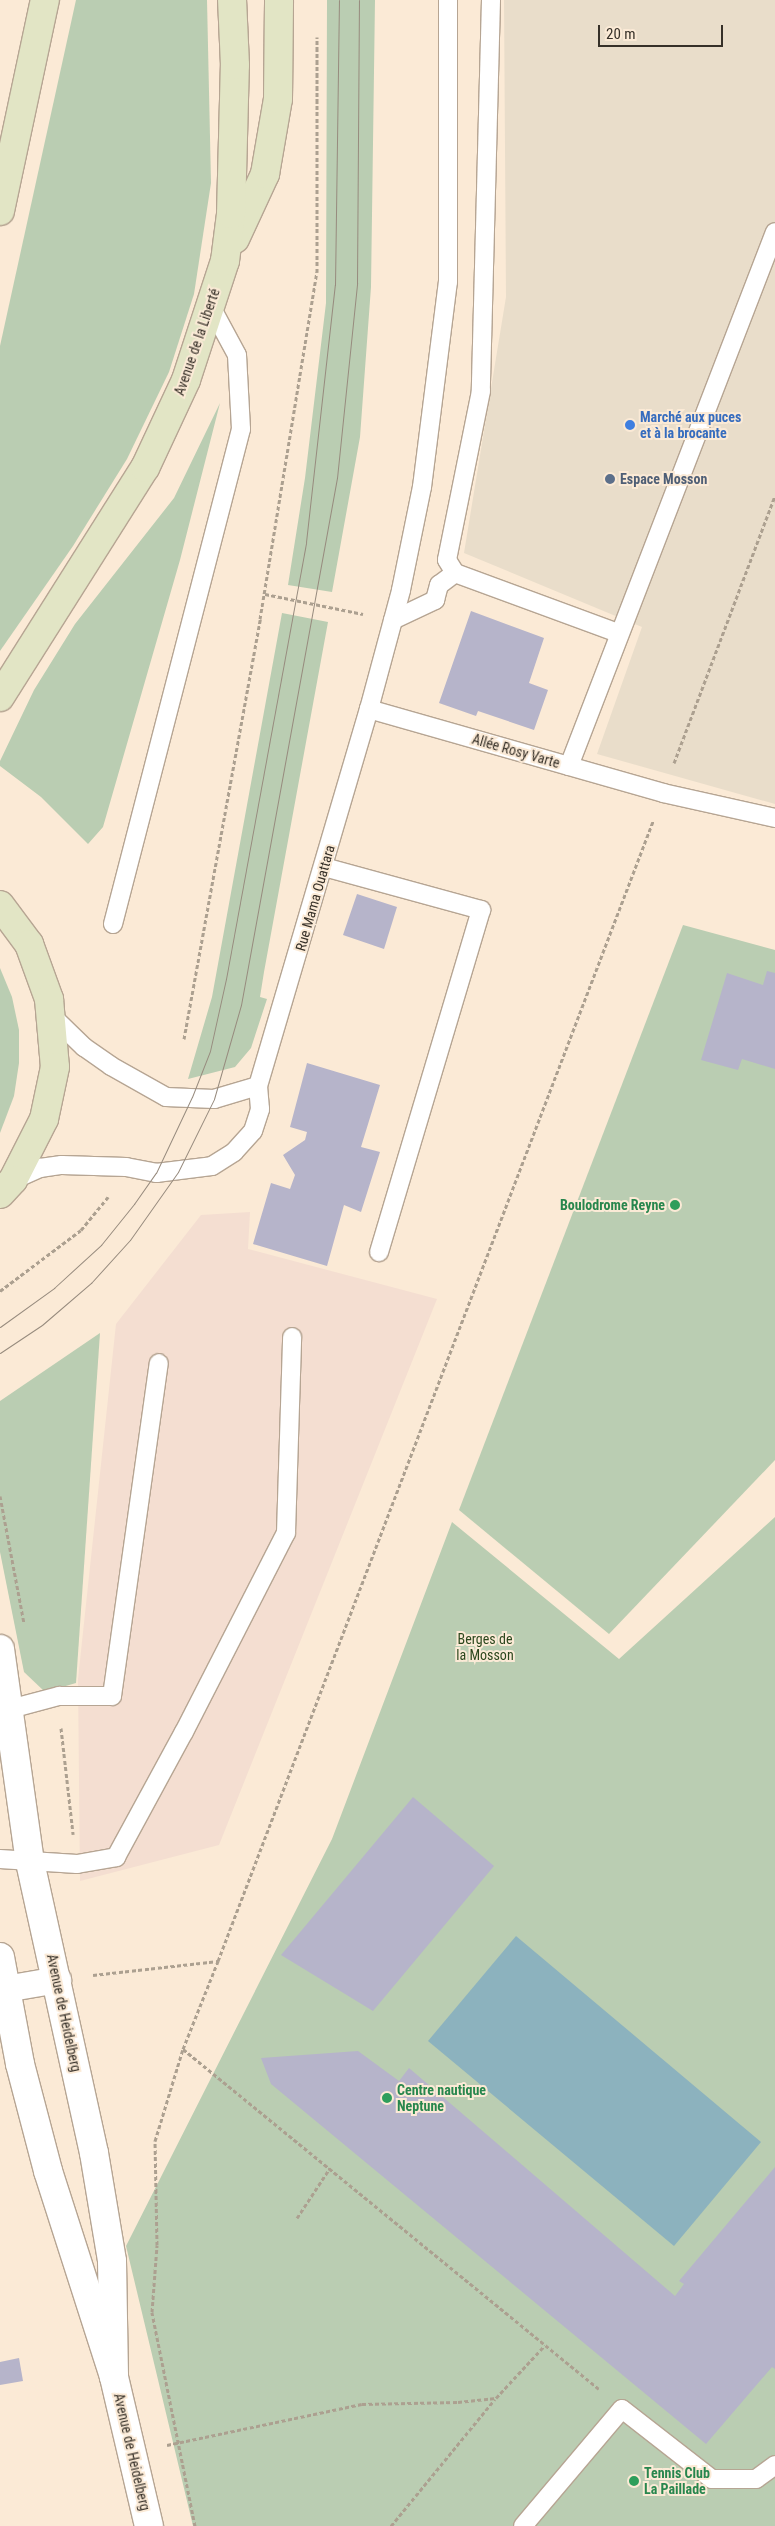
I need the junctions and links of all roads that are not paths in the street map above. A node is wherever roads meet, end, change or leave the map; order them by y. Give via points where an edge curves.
1 (45, 0) edge
2 (232, 0) edge
3 (279, 0) edge
4 (448, 0) edge
5 (491, 0) edge
6 (0, 210) edge
7 (775, 232) edge
8 (224, 261) junction
9 (210, 305) junction
10 (455, 572) junction
11 (393, 620) junction
12 (618, 633) junction
13 (0, 697) edge
14 (369, 708) junction
15 (569, 766) junction
16 (775, 818) edge
17 (324, 867) junction
18 (0, 905) edge
19 (113, 924) dead end
20 (53, 1017) junction
21 (258, 1086) junction
22 (6, 1187) edge
23 (379, 1252) dead end
24 (292, 1337) dead end
25 (159, 1363) dead end
26 (0, 1649) edge
27 (10, 1709) junction
28 (0, 1859) edge
29 (30, 1862) junction
30 (0, 1957) edge
31 (58, 1980) junction
32 (3, 1989) edge
33 (114, 2377) junction
34 (775, 2465) edge
35 (149, 2526) edge
36 (523, 2526) edge

1 - 6 main road
2 - 8 main road, Avenue de la Liberté via 235,66 231,214
3 - 8 main road via 278,99 266,174
4 - 11 lane, Rue Mama Ouattara via 448,282 422,487
5 - 10 lane via 482,391 447,560
7 - 12 lane
8 - 9 main road, Avenue de la Liberté
9 - 13 main road, Avenue de la Liberté via 186,380 145,468
9 - 19 lane via 237,355 242,429
10 - 11 lane via 439,585 434,600
10 - 12 lane
11 - 14 lane, Rue Mama Ouattara
12 - 15 lane
14 - 15 lane, Allée Rosy Varte
14 - 17 lane, Rue Mama Ouattara
15 - 16 lane, Allée Rosy Varte via 663,793
17 - 21 lane, Rue Mama Ouattara
17 - 23 lane via 481,910
18 - 20 main road via 29,944
20 - 21 lane via 84,1047 166,1097 214,1099
20 - 22 main road via 54,1067 44,1119
21 - 22 lane, Rue Mama Ouattara via 260,1109 253,1131 234,1152 212,1166 156,1173 62,1165 40,1168
24 - 29 lane via 286,1533 116,1857 77,1864
25 - 27 lane via 112,1696 59,1696
26 - 27 street, Avenue de Heidelberg
27 - 29 street, Avenue de Heidelberg
28 - 29 lane
29 - 31 street, Avenue de Heidelberg
30 - 32 street, Avenue de Heidelberg
31 - 32 street
31 - 33 street, Avenue de Heidelberg via 94,2153 112,2261
32 - 33 street, Avenue de Heidelberg via 48,2171
33 - 35 street, Avenue de Heidelberg
34 - 36 lane via 756,2479 712,2479 622,2409

